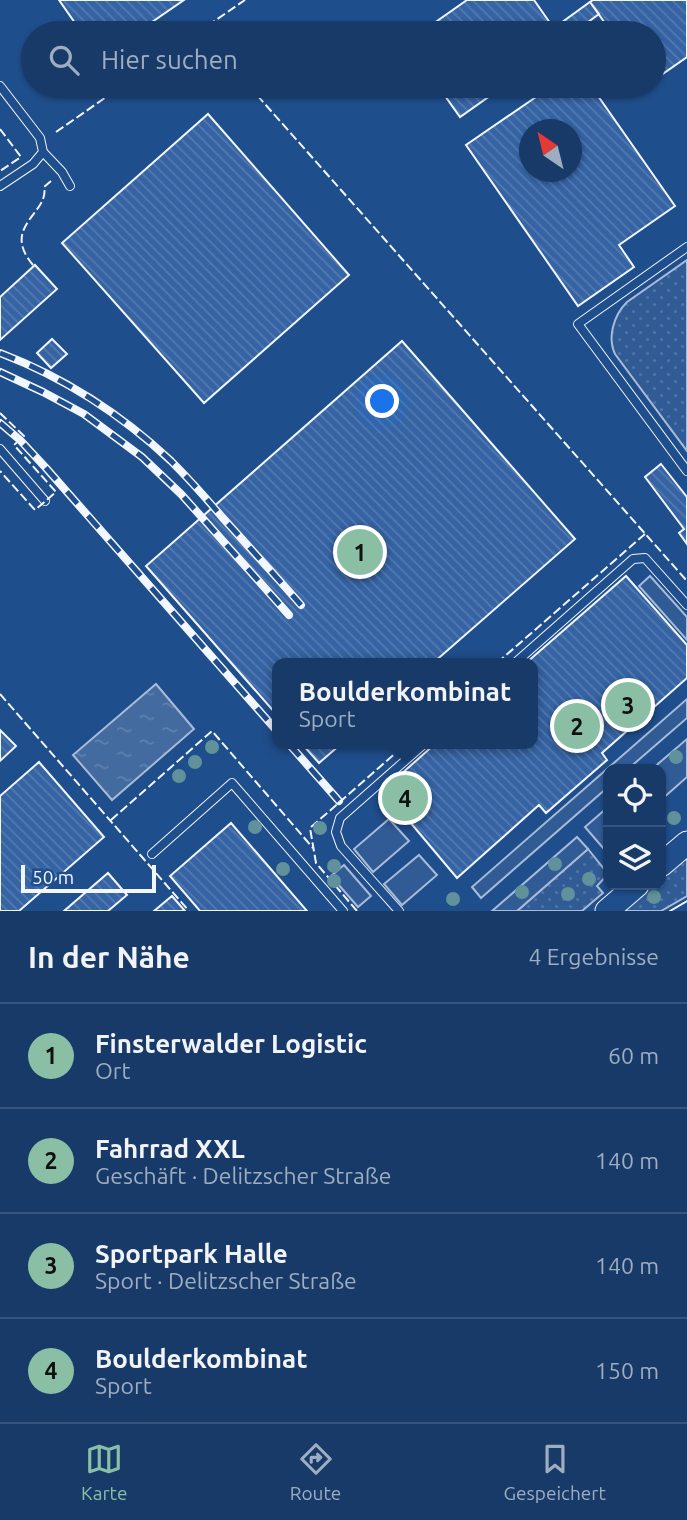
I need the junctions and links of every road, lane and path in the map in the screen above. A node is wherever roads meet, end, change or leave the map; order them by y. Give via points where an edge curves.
1 (0, 86) edge
2 (43, 152) junction
3 (0, 186) edge
4 (70, 186) dead end
5 (687, 247) edge
6 (0, 450) edge
7 (687, 471) edge
8 (45, 501) dead end
9 (687, 605) edge
10 (521, 658) edge
11 (418, 749) edge
12 (687, 843) edge
13 (152, 854) dead end
14 (666, 861) edge
15 (631, 890) edge
16 (344, 911) edge
17 (399, 911) edge
18 (607, 911) edge

1 - 2 lane via 40,138
2 - 3 lane
2 - 4 lane
5 - 7 lane via 578,324
6 - 8 lane
9 - 10 lane via 645,558 633,559
11 - 17 lane via 340,818 336,832 341,846
12 - 14 main road
13 - 16 lane via 232,783
15 - 18 main road

